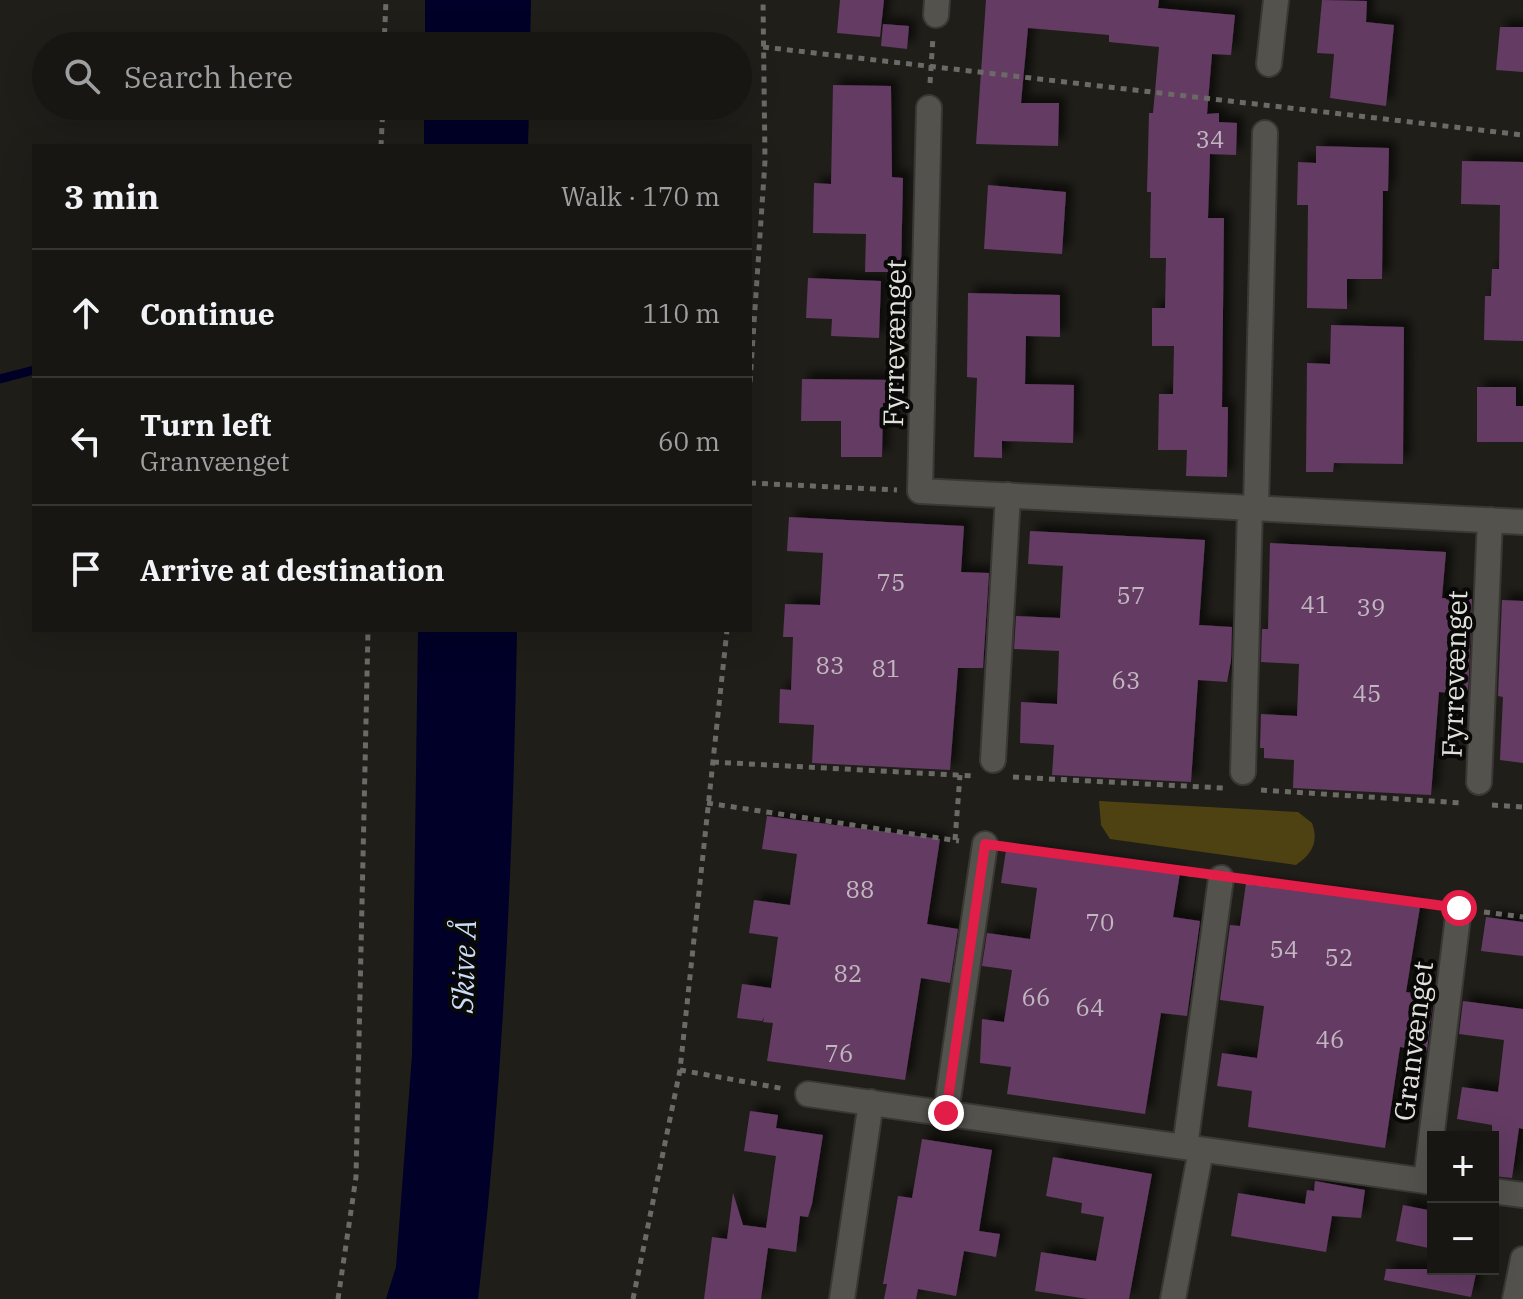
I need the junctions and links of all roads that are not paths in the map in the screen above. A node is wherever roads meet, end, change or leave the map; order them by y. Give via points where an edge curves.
1 (1276, 0) edge
2 (1269, 64) road end
3 (929, 108) road end
4 (1265, 133) road end
5 (1008, 495) junction
6 (1253, 508) junction
7 (1490, 520) junction
8 (1523, 522) edge
9 (992, 771) road end
10 (1243, 783) road end
11 (1479, 797) road end
12 (985, 844) road end
13 (1221, 878) road end
14 (1459, 908) road end
15 (808, 1094) road end
16 (871, 1102) junction
17 (946, 1113) junction
18 (1435, 1131) edge
19 (1193, 1148) junction
20 (1427, 1182) edge
21 (1499, 1192) edge
22 (1523, 1195) edge
23 (1523, 1259) edge
24 (842, 1299) edge
25 (1173, 1299) edge
26 (1515, 1299) edge

1 - 2 street
3 - 5 street, Fyrrevænget via 920,491
4 - 6 street
5 - 6 street
5 - 9 street
6 - 7 street
6 - 10 street
7 - 8 street
7 - 11 street, Fyrrevænget
12 - 17 street
13 - 19 street
14 - 18 street, Granvænget
15 - 16 street, Granvænget
16 - 17 street, Granvænget
16 - 24 street
17 - 19 street, Granvænget
19 - 20 street, Granvænget
19 - 25 street
21 - 22 street
23 - 26 street

